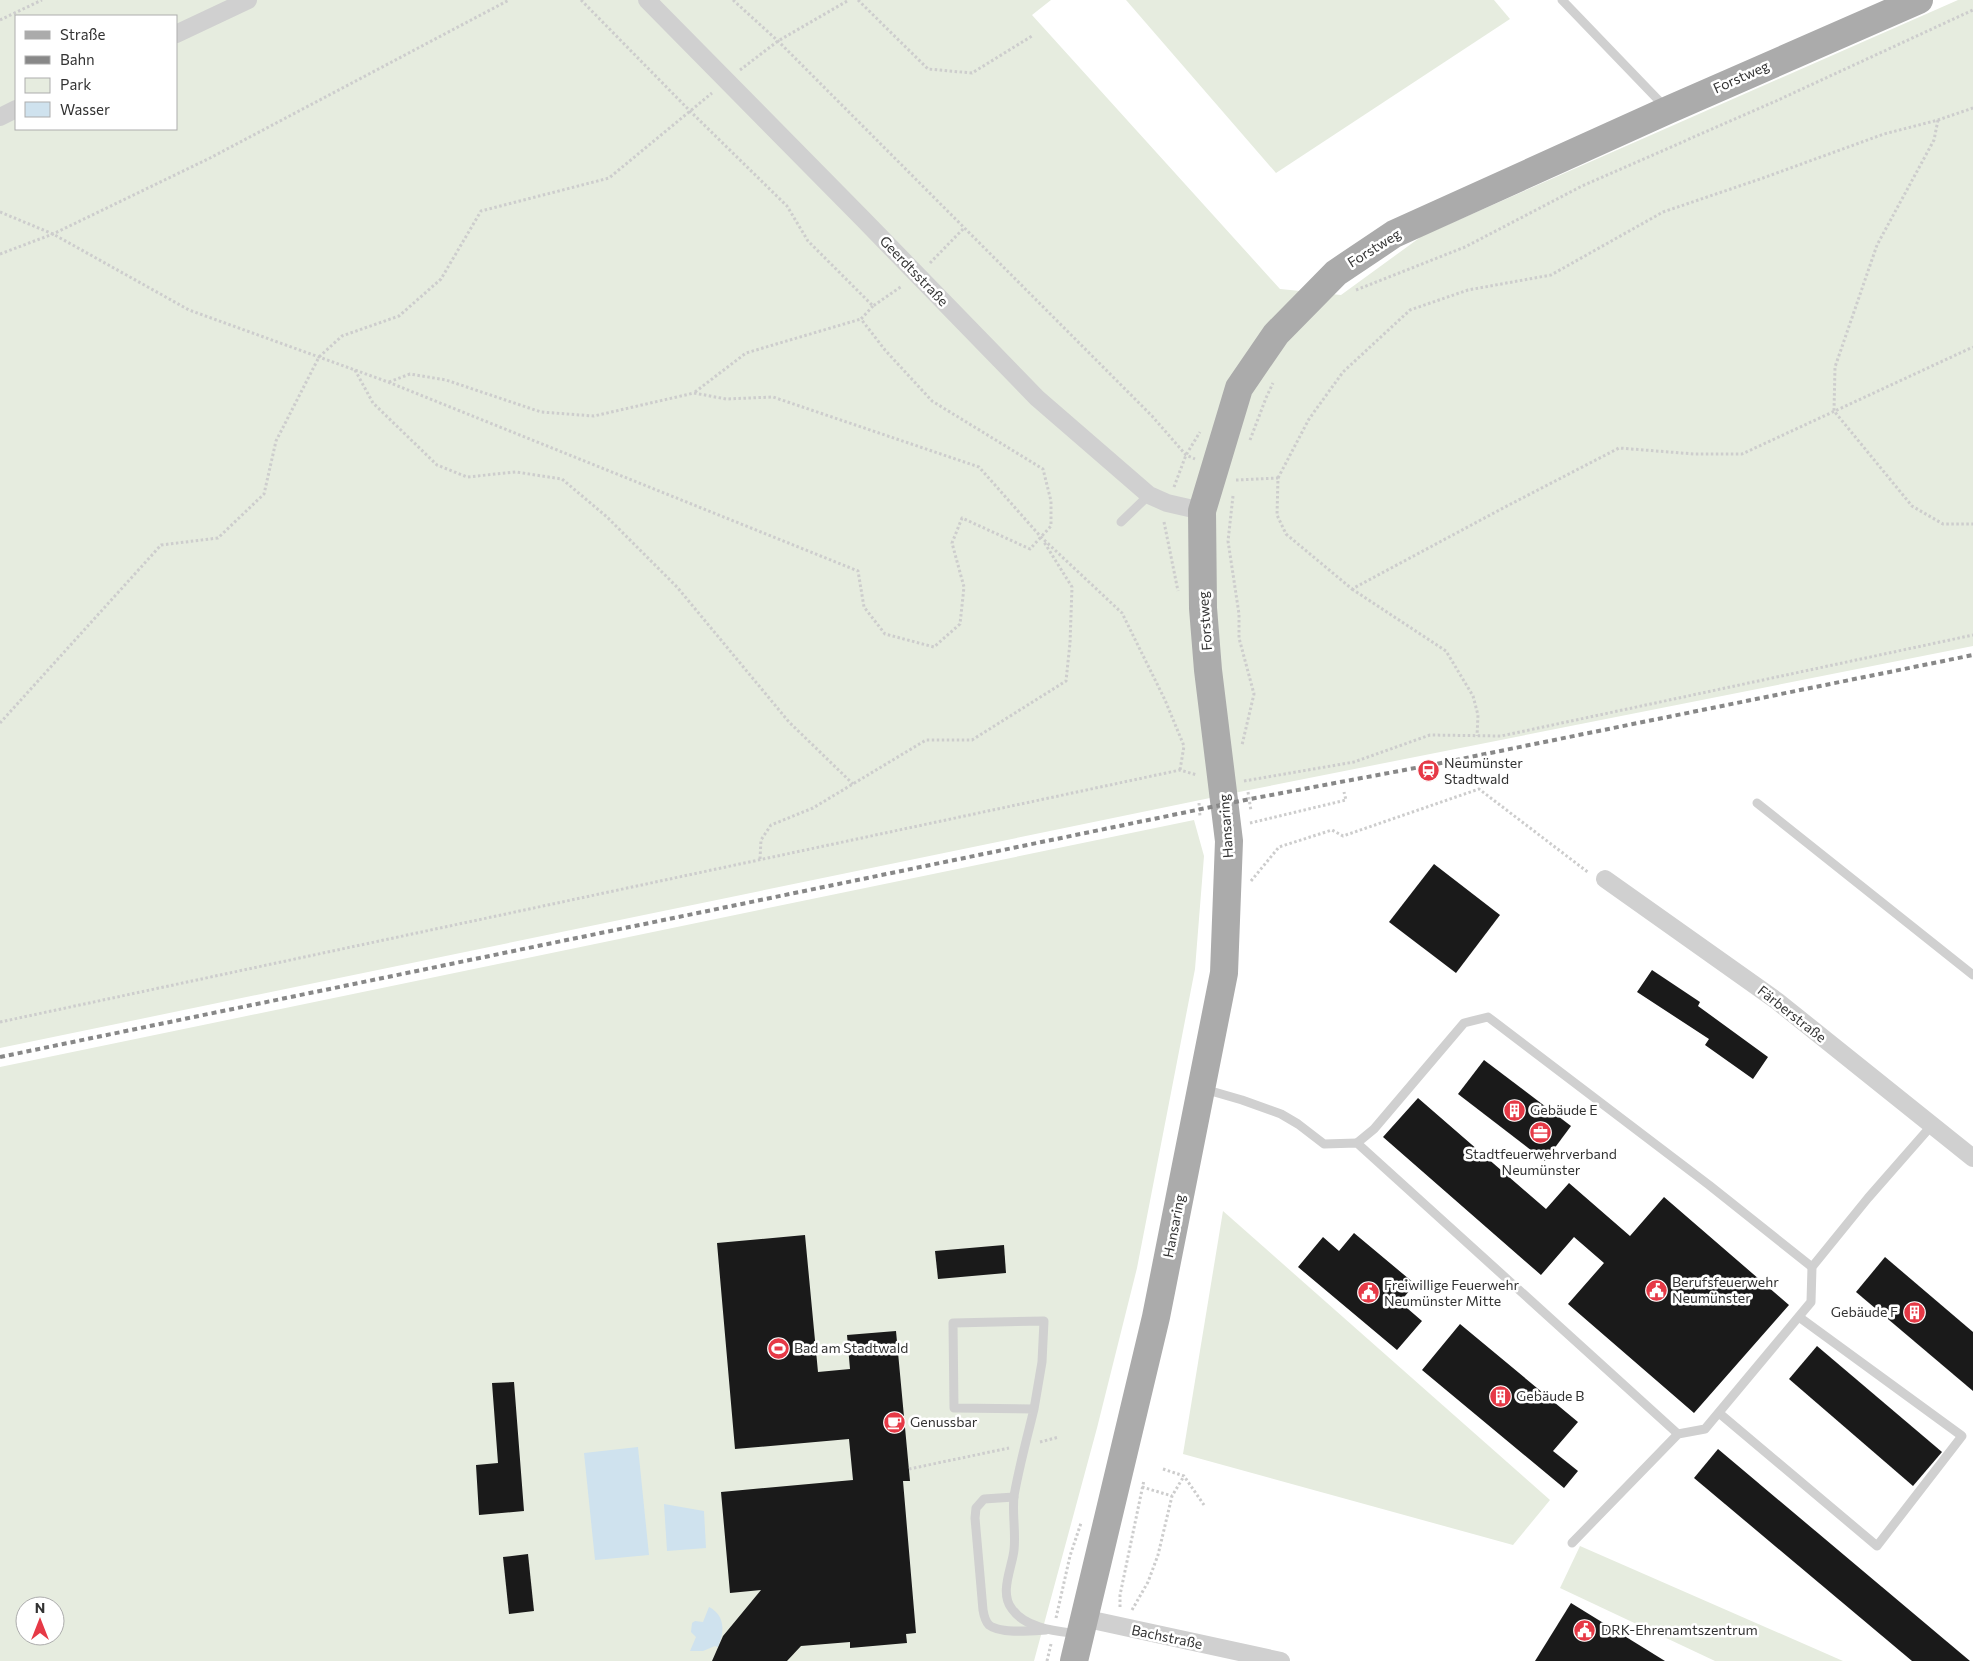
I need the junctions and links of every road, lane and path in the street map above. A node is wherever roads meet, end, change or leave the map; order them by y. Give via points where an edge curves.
1 (42, 0) edge
2 (248, 0) edge
3 (509, 0) edge
4 (581, 0) edge
5 (647, 0) edge
6 (733, 0) edge
7 (849, 0) edge
8 (858, 0) edge
9 (1562, 0) edge
10 (1919, 0) edge
11 (1973, 10) edge
12 (0, 20) edge
13 (178, 33) edge
14 (1032, 36) dead end
15 (778, 41) junction
16 (727, 80) junction
17 (1973, 108) edge
18 (15, 110) edge
19 (1668, 110) junction
20 (690, 111) junction
21 (0, 117) edge
22 (1938, 120) junction
23 (0, 212) edge
24 (964, 228) junction
25 (53, 234) junction
26 (0, 254) edge
27 (918, 275) junction
28 (1353, 291) dead end
29 (874, 306) junction
30 (861, 320) junction
31 (1973, 346) edge
32 (318, 357) junction
33 (355, 370) junction
34 (1275, 380) dead end
35 (388, 382) junction
36 (694, 392) junction
37 (1834, 411) junction
38 (1201, 429) dead end
39 (1249, 444) dead end
40 (1186, 455) junction
41 (1229, 474) junction
42 (1278, 478) junction
43 (1234, 490) dead end
44 (1149, 494) junction
45 (1167, 503) junction
46 (1202, 511) junction
47 (1121, 522) dead end
48 (1973, 524) edge
49 (1041, 537) junction
50 (1352, 589) junction
51 (1179, 597) dead end
52 (1973, 635) edge
53 (0, 723) edge
54 (1476, 736) junction
55 (1240, 752) dead end
56 (1201, 768) dead end
57 (1180, 770) junction
58 (1234, 782) junction
59 (853, 784) junction
60 (1344, 792) dead end
61 (1198, 798) dead end
62 (1757, 803) dead end
63 (1201, 823) dead end
64 (760, 859) junction
65 (1247, 875) dead end
66 (1605, 879) joint
67 (1973, 975) edge
68 (0, 1022) edge
69 (1201, 1088) junction
70 (1932, 1125) junction
71 (1357, 1143) junction
72 (1973, 1158) edge
73 (1812, 1267) junction
74 (1799, 1316) junction
75 (1034, 1410) junction
76 (1719, 1413) junction
77 (1678, 1434) junction
78 (1059, 1437) dead end
79 (1025, 1445) junction
80 (909, 1469) dead end
81 (1163, 1469) dead end
82 (1184, 1476) junction
83 (1144, 1477) dead end
84 (1142, 1486) junction
85 (1172, 1496) junction
86 (1014, 1497) junction
87 (1204, 1505) dead end
88 (1081, 1520) dead end
89 (1572, 1543) dead end
90 (1072, 1627) junction
91 (1122, 1627) junction
92 (1046, 1661) edge
93 (1074, 1661) edge
94 (1281, 1661) edge

1 - 12 path
2 - 13 street
3 - 25 path via 210,158
4 - 20 path
5 - 16 street, Geerdtsstraße
6 - 15 path
7 - 15 path
8 - 14 path via 928,69 972,73
9 - 19 lane
10 - 19 main road, Forstweg
11 - 28 path via 1582,186 1466,247
15 - 16 path
15 - 24 path
16 - 20 path
16 - 27 street, Geerdtsstraße
17 - 22 path
18 - 21 street
19 - 41 main road, Forstweg via 1394,234 1336,273 1276,334 1239,388
20 - 29 path via 787,206 808,241
20 - 32 path via 609,178 481,211 441,279 399,316 342,336
22 - 37 path via 1934,140 1877,245 1835,367
22 - 42 path via 1884,134 1663,212 1551,275 1468,290 1410,310 1343,372 1309,419
23 - 25 path
24 - 27 path
24 - 40 path via 1152,416
25 - 26 path
25 - 32 path via 189,310
27 - 29 path
27 - 44 street, Geerdtsstraße via 1037,398
29 - 30 path
30 - 36 path via 746,354
30 - 49 path via 932,401 1042,469 1051,501 1051,526
31 - 37 path
32 - 33 path
32 - 53 path via 276,441 264,494 218,538 161,545
33 - 35 path
33 - 59 path via 373,403 437,465 467,477 516,472 562,479 678,588 788,722
34 - 39 path
35 - 36 path via 410,374 446,380 541,412 594,416
35 - 49 path via 858,571 864,607 885,634 934,647 960,624 964,588 952,543 962,518 1030,550
36 - 49 path via 726,399 773,397 979,467
37 - 48 path via 1912,506 1943,524
37 - 50 path via 1742,454 1620,448
38 - 40 path
40 - 41 path
40 - 45 path
41 - 42 path
41 - 46 main road, Forstweg
42 - 50 path via 1277,515 1286,534
43 - 55 path via 1228,541 1239,614 1239,638 1254,694
44 - 45 street, Geerdtsstraße
44 - 47 lane
45 - 46 street, Geerdtsstraße
45 - 51 path via 1164,520
46 - 58 main road, Forstweg via 1208,670
49 - 57 path via 1122,613 1184,746
49 - 59 path via 1072,588 1066,681 972,740 926,740
50 - 54 path via 1446,651 1473,696 1478,716
52 - 54 path via 1501,736
54 - 58 path via 1430,735 1354,762
56 - 57 path via 1202,777
57 - 64 path
58 - 60 path via 1250,799 1252,818 1248,824 1346,800
58 - 69 main road, Hansaring via 1224,973
59 - 64 path via 813,808 770,825 761,840
61 - 63 path
62 - 67 lane
64 - 68 path
65 - 66 path via 1248,884 1279,847 1332,830 1343,836 1479,789 1594,876
66 - 70 street, Färberstraße via 1777,1001
69 - 71 lane via 1281,1114 1324,1144
69 - 90 main road, Hansaring via 1156,1317
70 - 72 street, Färberstraße
70 - 73 lane
71 - 73 lane via 1374,1129 1464,1022 1488,1018
71 - 77 lane
73 - 74 lane via 1810,1302
74 - 76 lane
74 - 76 lane via 1962,1436 1877,1546
75 - 75 lane via 954,1408 953,1323 1044,1321 1042,1362
75 - 79 lane
76 - 77 lane via 1705,1429
77 - 89 lane
78 - 79 path
79 - 80 path
79 - 86 lane
81 - 82 path
82 - 85 path
82 - 87 path
83 - 84 path
84 - 85 path
84 - 91 path via 1120,1595
85 - 91 path via 1148,1582
86 - 90 lane via 1014,1549 1006,1589 1009,1605 1024,1620
86 - 90 lane via 984,1499 976,1508 984,1618 987,1624 1001,1630
88 - 90 path via 1070,1556
90 - 91 street, Bachstraße
90 - 92 path
90 - 93 main road, Hansaring
91 - 94 street, Bachstraße

